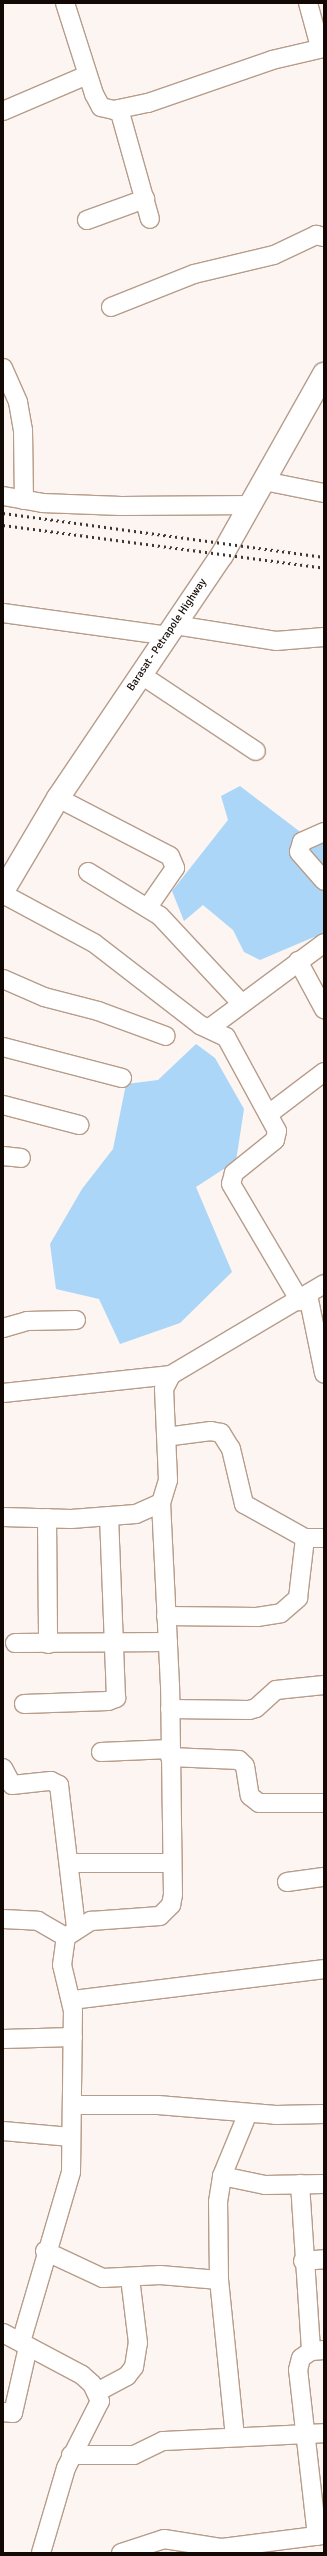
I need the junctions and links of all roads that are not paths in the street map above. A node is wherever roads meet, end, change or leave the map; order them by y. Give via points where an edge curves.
1 (65, 3) edge
2 (308, 3) edge
3 (322, 47) edge
4 (87, 75) junction
5 (119, 109) junction
6 (3, 111) edge
7 (145, 200) junction
8 (150, 219) dead end
9 (87, 220) dead end
10 (324, 237) edge
11 (111, 307) dead end
12 (3, 368) edge
13 (324, 374) edge
14 (264, 482) junction
15 (324, 493) edge
16 (3, 496) edge
17 (24, 500) junction
18 (252, 505) junction
19 (3, 613) edge
20 (172, 630) junction
21 (324, 637) edge
22 (140, 674) junction
23 (256, 751) dead end
24 (58, 798) junction
25 (324, 832) edge
26 (88, 872) dead end
27 (324, 881) edge
28 (3, 891) edge
29 (3, 894) edge
30 (148, 907) junction
31 (324, 943) edge
32 (298, 961) junction
33 (3, 979) edge
34 (242, 1004) junction
35 (324, 1010) edge
36 (211, 1027) junction
37 (166, 1036) dead end
38 (3, 1047) edge
39 (324, 1072) edge
40 (122, 1078) dead end
41 (3, 1105) edge
42 (270, 1113) junction
43 (79, 1125) dead end
44 (3, 1156) edge
45 (21, 1158) dead end
46 (324, 1284) edge
47 (304, 1298) junction
48 (76, 1320) dead end
49 (3, 1328) edge
50 (324, 1373) edge
51 (171, 1375) junction
52 (3, 1393) edge
53 (166, 1437) junction
54 (161, 1503) junction
55 (109, 1516) junction
56 (3, 1517) edge
57 (47, 1518) junction
58 (306, 1538) junction
59 (324, 1538) edge
60 (166, 1616) junction
61 (168, 1642) junction
62 (15, 1643) dead end
63 (112, 1643) junction
64 (48, 1644) junction
65 (324, 1685) edge
66 (24, 1704) dead end
67 (170, 1709) junction
68 (101, 1752) dead end
69 (170, 1753) junction
70 (3, 1768) edge
71 (324, 1803) edge
72 (71, 1863) junction
73 (170, 1863) junction
74 (324, 1877) edge
75 (287, 1882) dead end
76 (3, 1919) edge
77 (71, 1932) junction
78 (324, 1969) edge
79 (72, 2000) junction
80 (72, 2037) junction
81 (3, 2039) edge
82 (72, 2105) junction
83 (248, 2113) junction
84 (324, 2114) edge
85 (3, 2131) edge
86 (71, 2137) junction
87 (222, 2176) junction
88 (300, 2184) junction
89 (324, 2184) edge
90 (45, 2251) junction
91 (324, 2259) edge
92 (304, 2261) junction
93 (130, 2278) junction
94 (219, 2280) junction
95 (3, 2334) edge
96 (21, 2342) junction
97 (318, 2351) edge
98 (97, 2392) junction
99 (3, 2412) edge
100 (304, 2433) junction
101 (324, 2434) edge
102 (235, 2437) junction
103 (71, 2455) junction
104 (320, 2536) edge
105 (222, 2550) edge
106 (41, 2553) edge
107 (121, 2553) edge

1 - 4 street
2 - 3 street
3 - 5 street via 148,103
4 - 5 street via 101,107
4 - 6 street
5 - 7 street
7 - 8 street
7 - 9 street
10 - 11 street via 316,235 267,258 190,275
12 - 17 street via 18,402 23,430
13 - 14 highway, Barasat - Petrapole Highway
14 - 15 street
14 - 18 highway, Barasat - Petrapole Highway
16 - 17 street
17 - 18 street via 121,506
18 - 20 highway, Barasat - Petrapole Highway
19 - 20 street
20 - 21 street via 276,641
20 - 22 highway, Barasat - Petrapole Highway
22 - 23 street
22 - 24 highway, Barasat - Petrapole Highway
24 - 28 highway, Barasat - Petrapole Highway
24 - 30 street via 170,856 175,868
25 - 27 street via 302,842 299,852
26 - 30 street
29 - 36 street via 94,943 200,1025
30 - 34 street via 170,925
31 - 32 street
32 - 34 street
32 - 35 street
33 - 37 street via 44,997 98,1011
34 - 36 street
36 - 42 street via 226,1037
38 - 40 street
39 - 42 street
41 - 43 street
42 - 47 street via 277,1137 234,1173 231,1184
44 - 45 street
46 - 47 street
47 - 50 street
47 - 51 street
48 - 49 street via 27,1321
51 - 52 street
51 - 53 street via 164,1389
53 - 54 street via 168,1480
53 - 58 street via 211,1430 221,1433 232,1449 244,1504
54 - 55 street via 136,1514
54 - 60 street
55 - 57 street
55 - 63 street
56 - 57 street
57 - 64 street
58 - 59 street
58 - 60 street via 298,1598 281,1613 257,1617
60 - 61 street
61 - 63 street
61 - 67 street
62 - 64 street
63 - 64 street
63 - 66 street via 114,1700
65 - 67 street via 276,1690 256,1708 249,1710
67 - 69 street
68 - 69 street
69 - 71 street via 239,1760 244,1766 250,1796 258,1803
69 - 73 street
70 - 72 street via 12,1785 51,1781 59,1785
72 - 73 street
72 - 77 street
73 - 77 street via 173,1896 166,1912 151,1917 91,1921
74 - 75 street
76 - 77 street via 38,1922
77 - 79 street via 62,1965
78 - 79 street
79 - 80 street
80 - 81 street
80 - 82 street
82 - 83 street via 158,2105
82 - 86 street
83 - 84 street
83 - 87 street
85 - 86 street
86 - 90 street via 67,2191
87 - 88 street via 265,2184
87 - 94 street via 218,2202
88 - 89 street
88 - 92 street
90 - 93 street via 103,2278
90 - 96 street
91 - 92 street
92 - 97 street
93 - 94 street via 160,2275
93 - 98 street via 138,2343 134,2367 127,2376
94 - 102 street
95 - 96 street
96 - 98 street via 82,2375
96 - 99 street via 28,2347 13,2413
97 - 100 street via 301,2358 298,2370
98 - 103 street via 100,2401 96,2411
100 - 101 street
100 - 102 street
100 - 104 street
102 - 103 street via 163,2441 122,2457
103 - 106 street
104 - 105 street
105 - 107 street via 170,2539 146,2543

